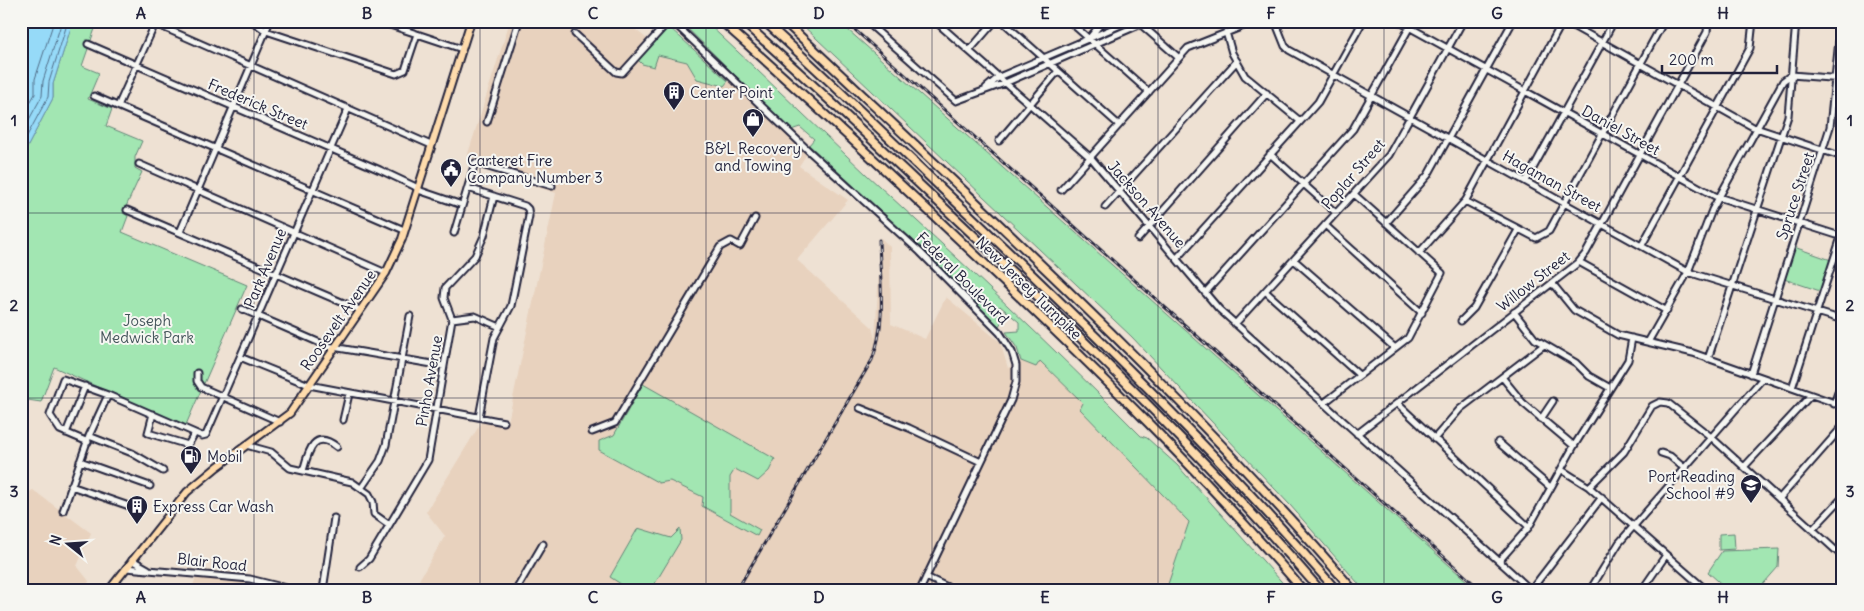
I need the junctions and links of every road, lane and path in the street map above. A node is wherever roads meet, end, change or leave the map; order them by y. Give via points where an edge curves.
1 (149, 21) edge
2 (252, 21) edge
3 (270, 21) edge
4 (378, 21) edge
5 (470, 21) edge
6 (519, 21) edge
7 (670, 21) edge
8 (721, 21) edge
9 (742, 21) edge
10 (764, 21) edge
11 (784, 21) edge
12 (935, 21) edge
13 (995, 21) edge
14 (1002, 21) edge
15 (1070, 21) edge
16 (1103, 21) edge
17 (1130, 21) edge
18 (1148, 21) edge
19 (1256, 21) edge
20 (1275, 21) edge
21 (1363, 21) edge
22 (1398, 21) edge
23 (1413, 21) edge
24 (1463, 21) edge
25 (1513, 21) edge
26 (1564, 21) edge
27 (1614, 21) edge
28 (1664, 21) edge
29 (1708, 21) edge
30 (1753, 21) edge
31 (1796, 21) edge
32 (1841, 21) edge
33 (869, 22) edge
34 (1138, 23) edge
35 (155, 24) junction
36 (1410, 28) junction
37 (266, 31) junction
38 (1226, 32) junction
39 (417, 34) junction
40 (575, 34) dead end
41 (1089, 38) junction
42 (1095, 43) junction
43 (88, 44) dead end
44 (1601, 44) junction
45 (462, 49) junction
46 (1448, 49) junction
47 (969, 51) junction
48 (1179, 58) junction
49 (1043, 59) junction
50 (1237, 61) junction
51 (1049, 64) junction
52 (137, 65) junction
53 (1640, 65) junction
54 (251, 66) junction
55 (1486, 70) junction
56 (1058, 71) junction
57 (1333, 75) junction
58 (1791, 75) junction
59 (999, 77) junction
60 (1836, 79) junction
61 (1843, 79) edge
62 (1005, 82) junction
63 (1678, 86) junction
64 (984, 90) junction
65 (1149, 92) junction
66 (1525, 92) junction
67 (1267, 93) junction
68 (94, 96) dead end
69 (1373, 96) junction
70 (1030, 104) junction
71 (118, 106) junction
72 (234, 107) junction
73 (1717, 107) junction
74 (348, 109) junction
75 (1564, 113) junction
76 (1410, 118) junction
77 (1300, 121) junction
78 (487, 122) dead end
79 (1120, 126) junction
80 (1756, 128) junction
81 (1602, 134) junction
82 (1782, 136) junction
83 (1448, 139) junction
84 (999, 140) dead end
85 (432, 145) junction
86 (216, 148) junction
87 (331, 149) junction
88 (1823, 150) junction
89 (1270, 154) junction
90 (1641, 155) junction
91 (1843, 157) edge
92 (1091, 158) junction
93 (1488, 160) junction
94 (138, 164) dead end
95 (1679, 176) junction
96 (1526, 181) junction
97 (1303, 184) junction
98 (552, 186) dead end
99 (418, 188) junction
100 (468, 188) junction
101 (1061, 190) dead end
102 (198, 191) junction
103 (313, 191) junction
104 (1120, 191) junction
105 (1354, 194) junction
106 (494, 196) junction
107 (1719, 198) junction
108 (1465, 201) junction
109 (1564, 202) junction
110 (462, 205) junction
111 (1105, 207) dead end
112 (127, 210) dead end
113 (1758, 210) junction
114 (1336, 213) junction
115 (755, 218) dead end
116 (1386, 223) junction
117 (1799, 223) junction
118 (1603, 224) junction
119 (1325, 225) junction
120 (1149, 226) junction
121 (404, 230) junction
122 (1518, 230) junction
123 (180, 232) junction
124 (294, 232) junction
125 (454, 233) dead end
126 (1842, 235) edge
127 (1138, 238) dead end
128 (1642, 245) junction
129 (1420, 253) junction
130 (1177, 258) junction
131 (1294, 260) junction
132 (1579, 262) junction
133 (1688, 272) junction
134 (276, 273) junction
135 (386, 273) junction
136 (1552, 283) junction
137 (1734, 285) junction
138 (1265, 291) junction
139 (1205, 292) junction
140 (1775, 299) junction
141 (242, 309) dead end
142 (360, 310) junction
143 (1667, 311) junction
144 (1514, 312) junction
145 (1816, 312) junction
146 (1422, 313) junction
147 (258, 316) junction
148 (410, 316) dead end
149 (452, 319) junction
150 (1843, 320) edge
151 (1461, 321) dead end
152 (1235, 324) junction
153 (500, 327) junction
154 (1632, 338) junction
155 (1648, 342) junction
156 (1544, 345) junction
157 (335, 347) junction
158 (1395, 348) junction
159 (240, 356) junction
160 (402, 359) junction
161 (1708, 359) junction
162 (444, 366) junction
163 (197, 373) dead end
164 (1750, 374) junction
165 (1359, 375) junction
166 (1502, 377) junction
167 (1763, 378) junction
168 (1843, 378) edge
169 (308, 385) junction
170 (85, 386) junction
171 (1610, 388) junction
172 (1792, 388) junction
173 (349, 394) junction
174 (108, 395) junction
175 (1811, 395) junction
176 (223, 397) junction
177 (394, 401) junction
178 (1553, 401) dead end
179 (1324, 403) junction
180 (1397, 403) junction
181 (1834, 404) junction
182 (1843, 406) edge
183 (860, 408) dead end
184 (437, 410) junction
185 (153, 414) junction
186 (480, 417) junction
187 (1541, 418) junction
188 (343, 420) dead end
189 (280, 422) junction
190 (504, 422) dead end
191 (1843, 426) edge
192 (592, 432) dead end
193 (66, 433) junction
194 (195, 433) junction
195 (1357, 434) junction
196 (1711, 437) junction
197 (89, 439) junction
198 (1434, 440) junction
199 (1498, 442) dead end
200 (246, 445) junction
201 (1574, 446) junction
202 (337, 447) dead end
203 (1662, 453) dead end
204 (80, 461) junction
205 (981, 462) junction
206 (1744, 467) junction
207 (1684, 468) junction
208 (1562, 470) junction
209 (163, 471) dead end
210 (303, 471) junction
211 (71, 486) junction
212 (150, 486) dead end
213 (362, 487) junction
214 (1589, 487) junction
215 (1550, 488) junction
216 (1602, 497) junction
217 (1843, 497) edge
218 (1779, 499) junction
219 (129, 506) dead end
220 (63, 511) dead end
221 (334, 518) dead end
222 (388, 524) junction
223 (1634, 526) junction
224 (1529, 528) junction
225 (1813, 529) junction
226 (543, 544) dead end
227 (1666, 555) junction
228 (1843, 557) edge
229 (132, 560) junction
230 (1499, 561) junction
231 (360, 567) dead end
232 (126, 568) junction
233 (148, 568) junction
234 (926, 577) junction
235 (1701, 588) edge
236 (109, 590) edge
237 (294, 590) edge
238 (323, 590) edge
239 (516, 590) edge
240 (920, 590) edge
241 (954, 590) edge
242 (1303, 590) edge
243 (1320, 590) edge
244 (1336, 590) edge
245 (1353, 590) edge
246 (1531, 590) edge
247 (1590, 590) edge
248 (1642, 590) edge

1 - 35 street
2 - 37 street
3 - 37 street
4 - 39 street
5 - 45 main road, Roosevelt Avenue
6 - 78 street
7 - 40 street via 631,65 620,72 616,72
7 - 205 street, Federal Boulevard via 920,252 1000,333 1016,366 1015,387
8 - 242 highway, New Jersey Turnpike via 848,135 1116,390 1229,507
9 - 243 highway, New Jersey Turnpike via 853,121 1125,380 1221,479
10 - 244 highway, New Jersey Turnpike via 1175,413
11 - 245 highway, New Jersey Turnpike via 1143,363 1241,463
12 - 47 street, Jackson Avenue
13 - 47 street
14 - 49 street
15 - 41 street
16 - 41 street
17 - 41 street
18 - 34 street
19 - 38 street
20 - 57 street, Hagaman Street via 1289,50
21 - 57 street
22 - 36 street, Daniel Street
23 - 36 street
24 - 46 street, Poplar Street
25 - 55 street
26 - 44 street
26 - 66 street
27 - 44 street
28 - 53 street
29 - 63 street, Willow Street via 1707,32
30 - 73 street via 1750,48
31 - 58 street
32 - 60 street, Spruce Street
33 - 64 street via 956,101
34 - 42 street
34 - 48 street
35 - 52 street
35 - 54 street
36 - 46 street, Daniel Street
36 - 69 street
37 - 39 street via 396,74 406,70
37 - 54 street
38 - 48 street via 1194,44
38 - 50 street
39 - 45 street
41 - 42 street
41 - 49 street
42 - 51 street
42 - 65 street
43 - 52 street, Frederick Street
44 - 53 street
44 - 75 street
45 - 85 main road, Roosevelt Avenue
46 - 55 street, Daniel Street
46 - 76 street, Poplar Street
47 - 59 street, Jackson Avenue
48 - 65 street
49 - 51 street
49 - 59 street
50 - 67 street via 1245,76
50 - 104 street
51 - 56 street
51 - 62 street
52 - 71 street
52 - 72 street, Frederick Street
53 - 63 street
53 - 81 street
54 - 72 street
54 - 74 street
55 - 66 street, Daniel Street
55 - 83 street
56 - 70 street
56 - 79 street
57 - 69 street, Hagaman Street
57 - 77 street via 1318,102
58 - 60 street
58 - 80 street via 1783,81
58 - 82 street via 1788,116
59 - 62 street, Jackson Avenue
59 - 64 street
60 - 61 street
60 - 88 street, Spruce Street via 1830,127
62 - 64 street
62 - 70 street, Jackson Avenue
63 - 73 street
63 - 90 street, Willow Street
65 - 79 street
66 - 75 street, Daniel Street
66 - 93 street
67 - 77 street
67 - 120 street
68 - 71 street
69 - 76 street, Hagaman Street
69 - 97 street via 1353,129
70 - 84 street
70 - 92 street, Jackson Avenue
71 - 86 street
72 - 86 street
72 - 87 street, Frederick Street
73 - 80 street
73 - 95 street
74 - 85 street
74 - 87 street, Park Avenue
75 - 81 street, Daniel Street
75 - 96 street
76 - 83 street, Hagaman Street
76 - 105 street, Poplar Street via 1389,155
77 - 89 street
79 - 92 street
80 - 82 street
80 - 107 street
81 - 90 street, Daniel Street
81 - 109 street
82 - 88 street
82 - 113 street
83 - 93 street, Hagaman Street
83 - 116 street via 1428,175
85 - 99 main road, Roosevelt Avenue
86 - 102 street
86 - 103 street
87 - 99 street, Frederick Street
87 - 103 street, Park Avenue
88 - 91 street
88 - 117 street, Spruce Street
89 - 97 street
89 - 130 street
90 - 95 street, Daniel Street
90 - 118 street, Willow Street
92 - 101 street
92 - 104 street, Jackson Avenue
93 - 96 street, Hagaman Street
93 - 108 street
94 - 102 street
95 - 107 street, Daniel Street
95 - 128 street
96 - 109 street, Hagaman Street
97 - 114 street
97 - 139 street
98 - 100 street via 475,163
99 - 110 street, Frederick Street
99 - 121 main road, Roosevelt Avenue
100 - 106 street
100 - 110 street
102 - 123 street
102 - 124 street
103 - 121 street
103 - 124 street, Park Avenue
104 - 111 street
104 - 120 street, Jackson Avenue
105 - 114 street, Poplar Street
105 - 116 street
106 - 149 street, Pinho Avenue via 484,236 475,256 445,288 444,298
106 - 153 street via 525,206 529,216 512,306
107 - 113 street, Daniel Street
107 - 133 street
108 - 122 street
108 - 129 street
109 - 118 street, Hagaman Street
109 - 122 street via 1549,231 1541,236 1536,238
110 - 125 street
112 - 123 street
113 - 117 street, Daniel Street
113 - 137 street
114 - 119 street, Poplar Street
115 - 192 street via 740,246 732,241 720,247 615,423
116 - 129 street
117 - 126 street, Daniel Street
117 - 140 street, Spruce Street
118 - 128 street, Hagaman Street
118 - 132 street, Willow Street
119 - 131 street, Poplar Street
119 - 146 street
120 - 127 street
120 - 130 street, Jackson Avenue
121 - 135 main road, Roosevelt Avenue
122 - 151 street via 1474,308
123 - 134 street
124 - 134 street, Park Avenue
124 - 135 street
126 - 145 street
128 - 133 street, Hagaman Street
129 - 146 street via 1442,273
130 - 139 street, Jackson Avenue
131 - 138 street, Poplar Street
131 - 158 street
132 - 136 street, Willow Street
132 - 143 street
133 - 137 street, Hagaman Street
133 - 143 street
134 - 142 street
134 - 147 street, Park Avenue
135 - 142 main road, Roosevelt Avenue
136 - 144 street, Willow Street
136 - 154 street via 1574,310 1618,335
137 - 140 street, Hagaman Street
137 - 161 street
138 - 152 street, Poplar Street
138 - 165 street
139 - 152 street, Jackson Avenue
140 - 145 street, Hagaman Street
140 - 164 street, Spruce Street
141 - 147 street
142 - 157 main road, Roosevelt Avenue
143 - 155 street
144 - 156 street via 1534,339
144 - 180 street, Willow Street
145 - 150 street, Hagaman Street
145 - 172 street
146 - 158 street via 1408,338
147 - 157 street
147 - 159 street, Park Avenue
148 - 160 street
149 - 153 street via 475,316
149 - 162 street, Pinho Avenue
152 - 179 street, Jackson Avenue
153 - 186 street via 494,338
154 - 155 street
154 - 171 street via 1628,360
155 - 161 street
156 - 166 street
156 - 171 street
157 - 160 street
157 - 169 main road, Roosevelt Avenue
158 - 165 street
159 - 169 street
159 - 176 street, Park Avenue
160 - 162 street
160 - 177 street
161 - 164 street
162 - 184 street, Pinho Avenue
163 - 176 street via 198,385
164 - 167 street
165 - 179 street
166 - 187 street via 1523,403
166 - 198 street via 1460,409
167 - 172 street
167 - 196 street
168 - 181 street
169 - 173 street
169 - 189 main road, Roosevelt Avenue via 290,414
170 - 174 street
170 - 193 street
170 - 193 street via 63,379 50,415
171 - 201 street
172 - 175 street
173 - 177 street
173 - 188 street
174 - 185 street
174 - 197 street
175 - 181 street
175 - 206 street
176 - 189 street
176 - 194 street, Park Avenue via 204,436
177 - 184 street
177 - 213 street via 386,445 380,461
178 - 187 street
179 - 195 street, Jackson Avenue
180 - 195 street, Willow Street
180 - 198 street
181 - 182 street
183 - 205 street
184 - 186 street
184 - 222 street, Pinho Avenue via 425,467
185 - 194 street
185 - 194 street via 148,433 188,445
186 - 190 street
187 - 201 street
189 - 200 main road, Roosevelt Avenue
191 - 218 street
193 - 197 street
195 - 230 street, Jackson Avenue
196 - 206 street
196 - 207 street
196 - 214 street via 1672,405 1656,403 1624,452
197 - 204 street
197 - 209 street via 132,452
198 - 224 street
199 - 215 street
200 - 210 street via 271,452 290,468
200 - 229 main road, Roosevelt Avenue via 186,492
201 - 208 street
202 - 210 street via 324,441 314,443 308,450
203 - 207 street
204 - 211 street
204 - 212 street
205 - 234 street, Federal Boulevard
206 - 218 street
207 - 223 street
208 - 214 street
208 - 215 street
210 - 213 street via 346,480
211 - 219 street
211 - 220 street
213 - 222 street via 371,498 374,514
214 - 216 street
215 - 224 street
216 - 223 street
216 - 246 street
217 - 225 street
218 - 225 street
221 - 238 street
222 - 231 street, Pinho Avenue
223 - 227 street
223 - 247 street via 1619,543
224 - 230 street
225 - 228 street
226 - 239 street
227 - 235 street
227 - 248 street
229 - 232 main road, Roosevelt Avenue
229 - 233 street
230 - 246 street, Jackson Avenue
232 - 233 street, Blair Road via 143,571
232 - 236 main road, Roosevelt Avenue
233 - 237 street, Blair Road via 265,581
234 - 240 street, Federal Boulevard
234 - 241 street

